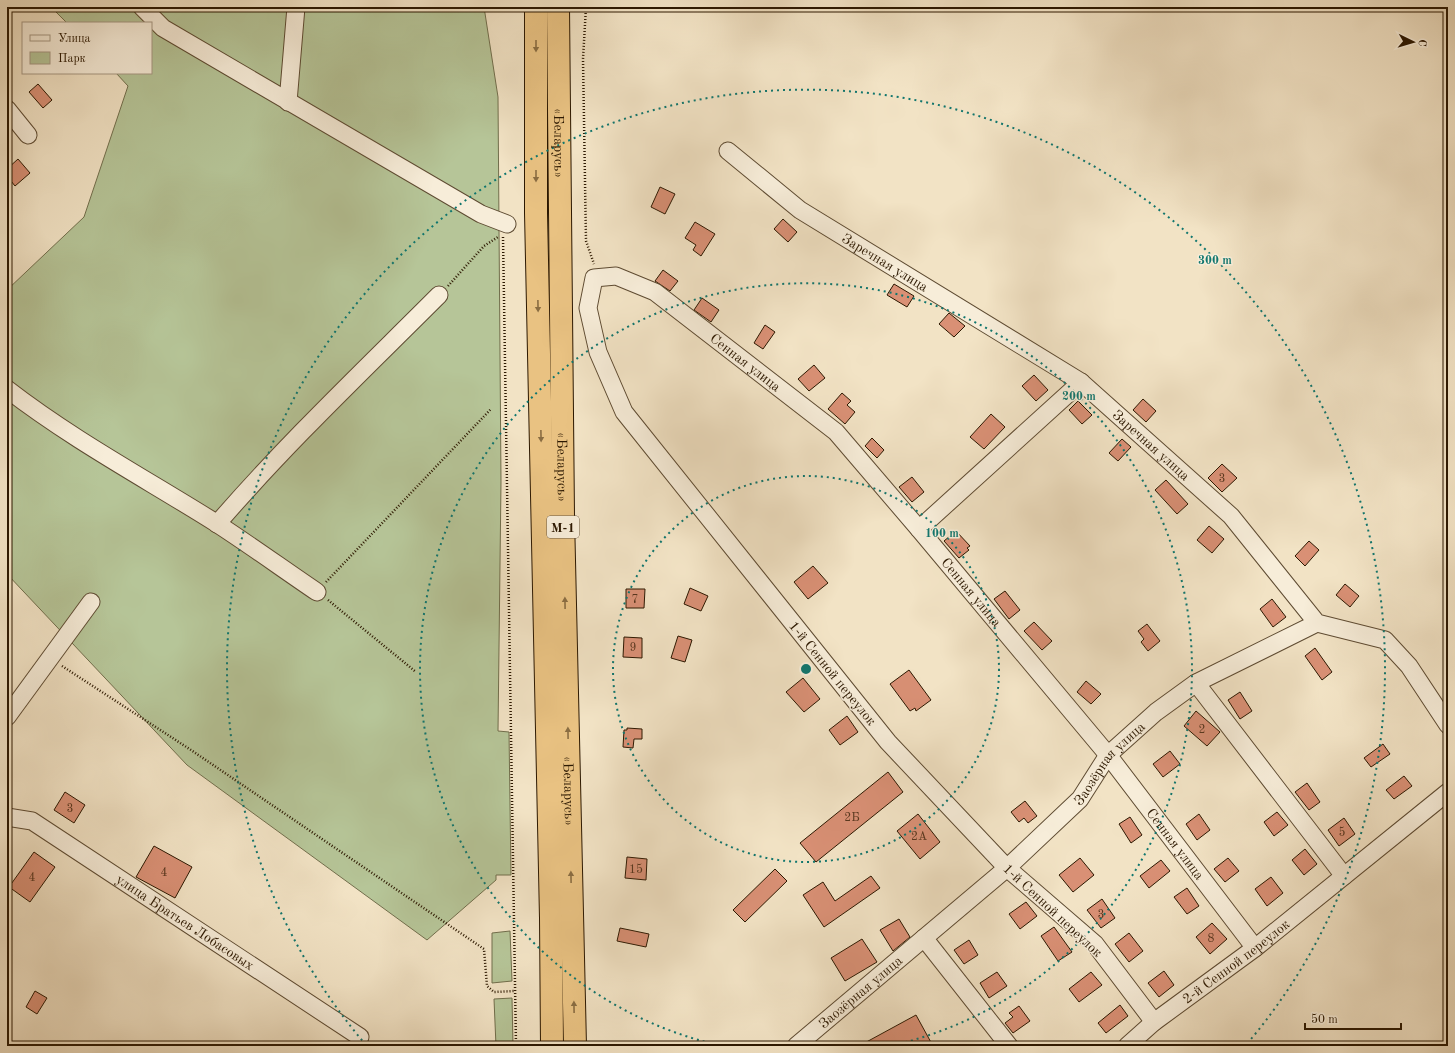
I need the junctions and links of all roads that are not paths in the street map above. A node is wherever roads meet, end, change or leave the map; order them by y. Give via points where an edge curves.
1 (142, 7) edge
2 (296, 7) edge
3 (536, 7) edge
4 (558, 7) edge
5 (288, 102) junction
6 (7, 109) edge
7 (28, 135) dead end
8 (728, 151) dead end
9 (507, 224) dead end
10 (596, 278) joint
11 (439, 295) road end
12 (1081, 382) junction
13 (7, 389) edge
14 (216, 524) junction
15 (919, 529) junction
16 (317, 592) road end
17 (91, 602) dead end
18 (1317, 623) junction
19 (1196, 683) junction
20 (7, 717) edge
21 (1448, 725) edge
22 (1108, 755) junction
23 (1448, 792) edge
24 (7, 817) edge
25 (1007, 868) junction
26 (1344, 876) junction
27 (924, 938) junction
28 (1255, 948) junction
29 (1154, 1022) junction
30 (360, 1038) dead end
31 (552, 1046) edge
32 (575, 1046) edge
33 (796, 1046) edge
34 (1009, 1046) edge
35 (1127, 1046) edge

1 - 5 street via 163,28
2 - 5 street
3 -> 31 highway, «Беларусь» / М-1 via 536,213
32 -> 4 highway, «Беларусь» / М-1 via 563,524
5 - 9 street via 480,214
6 - 7 street
8 - 12 street, Заречная улица via 800,210
10 - 15 street, Сенная улица via 616,276 655,292 836,432
10 - 25 street, 1-й Сенной переулок via 588,308 598,352 624,412 888,742
11 - 14 street via 334,398
12 - 15 street
12 - 18 street, Заречная улица via 1231,516
13 - 14 street via 106,457
14 - 16 street
15 - 22 street, Сенная улица
17 - 20 street
18 - 19 street, Заозёрная улица
18 - 21 street via 1385,640 1409,666
19 - 22 street, Заозёрная улица via 1156,712
19 - 26 street
22 - 25 street, Заозёрная улица via 1080,799
22 - 28 street, Сенная улица
23 - 26 street, 2-й Сенной переулок
24 - 30 street, улица Братьев Лобасовых via 32,821
25 - 27 street, Заозёрная улица
25 - 29 street, 1-й Сенной переулок via 1095,944
26 - 28 street, 2-й Сенной переулок
27 - 33 street, Заозёрная улица
27 - 34 street
28 - 29 street, 2-й Сенной переулок
29 - 35 street, 2-й Сенной переулок

